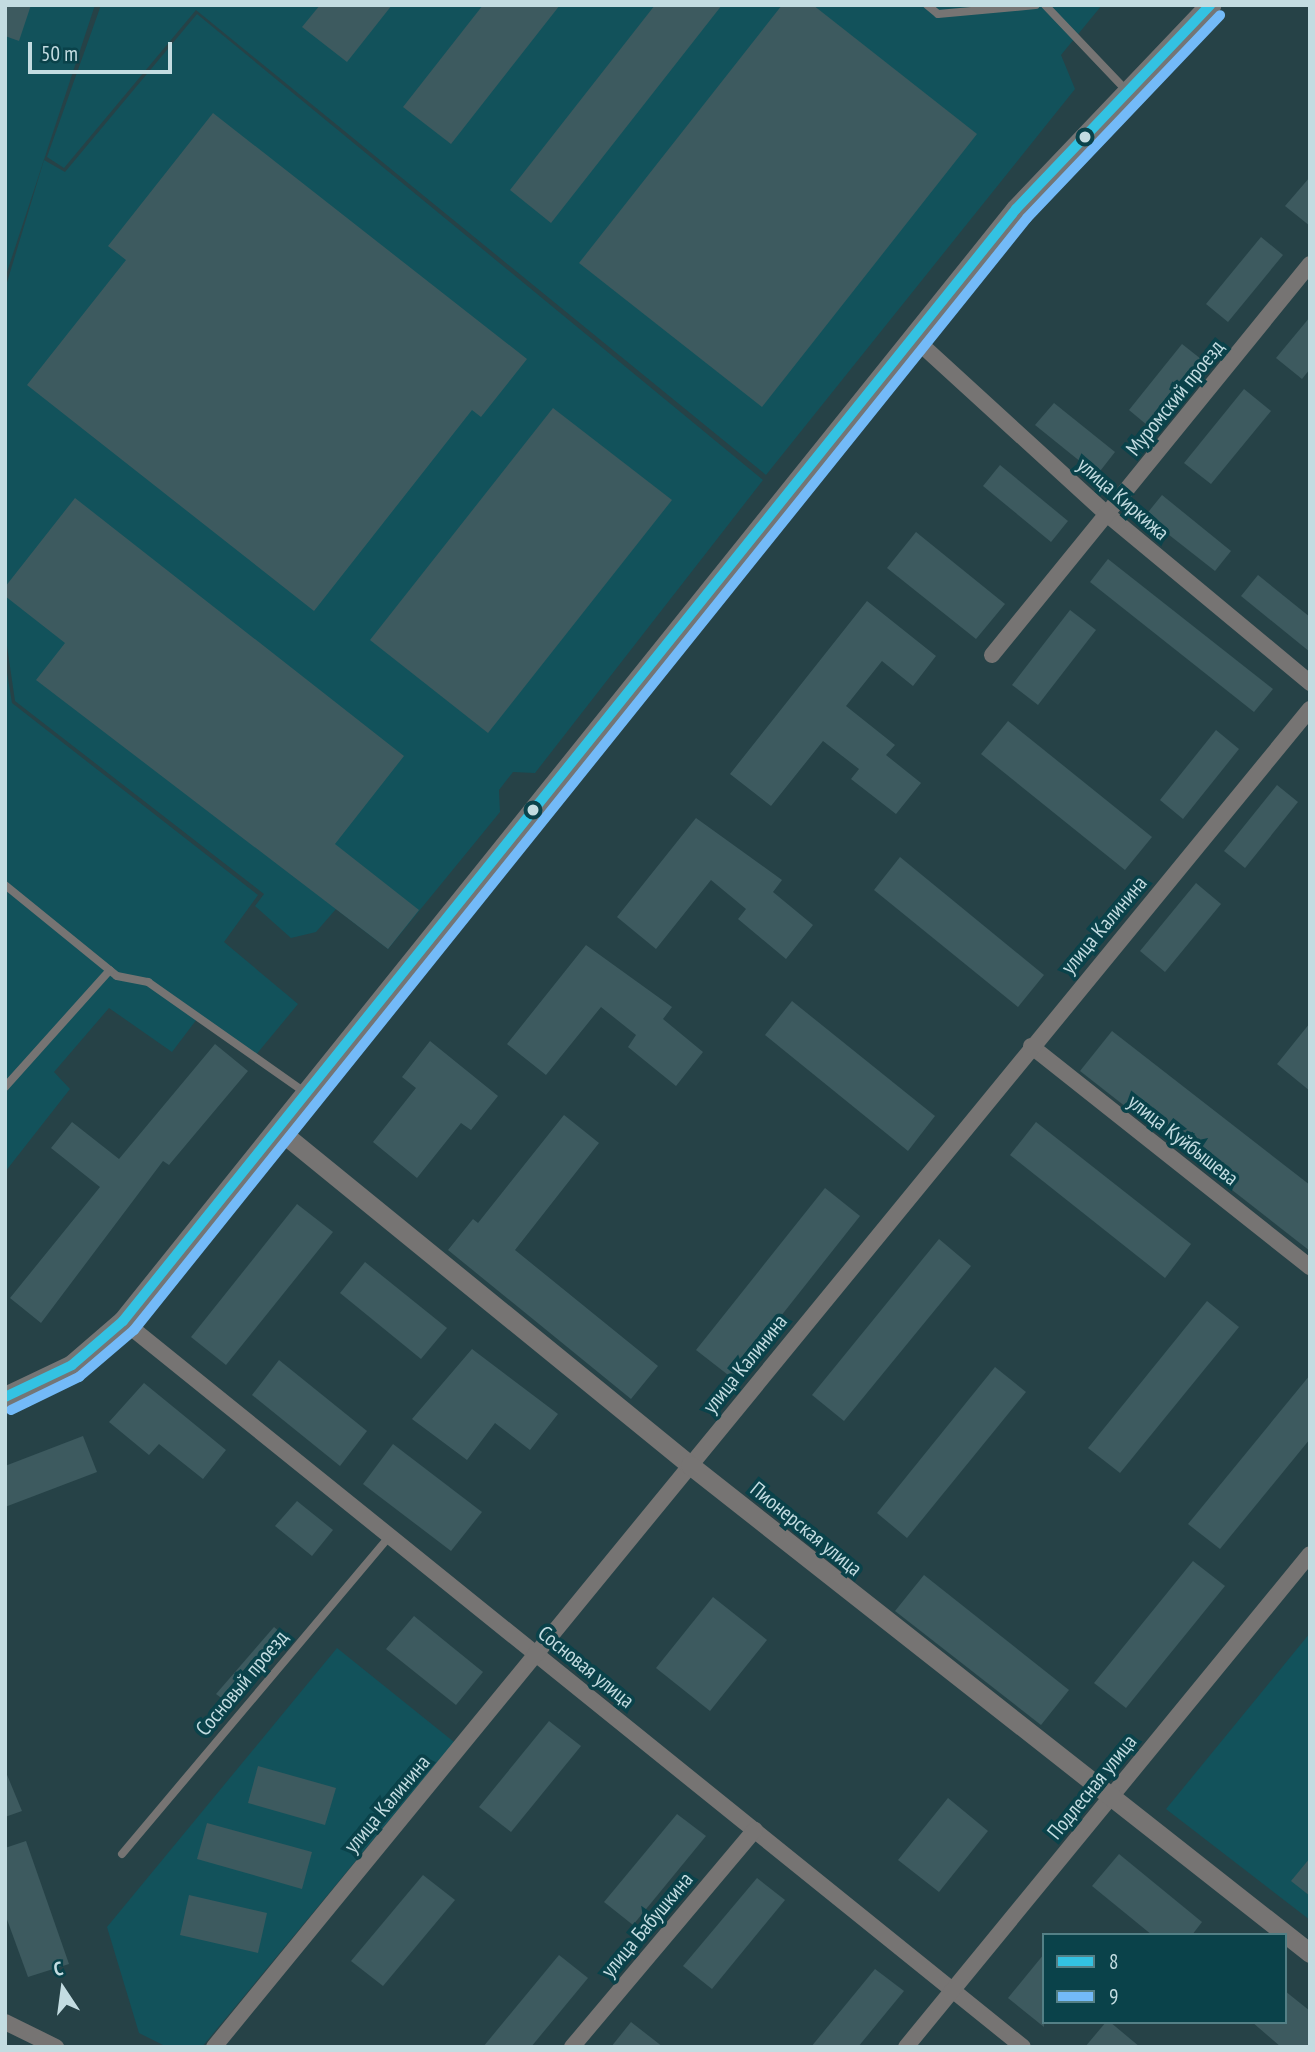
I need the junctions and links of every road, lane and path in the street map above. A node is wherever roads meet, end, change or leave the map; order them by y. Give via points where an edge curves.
1 (927, 5) edge
2 (1036, 5) edge
3 (1045, 5) edge
4 (1210, 5) edge
5 (1128, 92) junction
6 (1310, 264) edge
7 (915, 339) junction
8 (1108, 516) junction
9 (992, 655) dead end
10 (1310, 683) edge
11 (1310, 709) edge
12 (5, 885) edge
13 (110, 970) junction
14 (1031, 1046) junction
15 (5, 1087) edge
16 (309, 1095) junction
17 (280, 1131) junction
18 (1310, 1267) edge
19 (123, 1321) junction
20 (5, 1397) edge
21 (690, 1465) junction
22 (390, 1536) junction
23 (1310, 1555) edge
24 (538, 1655) junction
25 (1109, 1800) junction
26 (755, 1830) junction
27 (122, 1854) dead end
28 (1284, 1933) edge
29 (1287, 1935) edge
30 (1310, 1953) edge
31 (953, 1990) junction
32 (5, 2022) edge
33 (56, 2047) edge
34 (214, 2047) edge
35 (572, 2047) edge
36 (906, 2047) edge
37 (1023, 2047) edge

1 - 2 lane via 938,14
3 - 5 lane
4 - 5 main road
5 - 7 main road via 1016,209
6 - 8 street, Муромский проезд
7 - 8 street, улица Киркижа
7 - 16 main road via 611,707
8 - 9 street, Муромский проезд
8 - 10 street, улица Киркижа
11 - 14 street, улица Калинина
12 - 13 lane
13 - 15 lane
13 - 16 lane via 148,982
14 - 18 street, улица Куйбышева
14 - 21 street, улица Калинина
16 - 17 main road
17 - 19 main road
17 - 21 street, Пионерская улица
19 - 20 main road via 72,1365
19 - 22 street, Сосновая улица
21 - 24 street, улица Калинина
21 - 25 street, Пионерская улица
22 - 24 street, Сосновая улица
22 - 27 lane, Сосновый проезд
23 - 25 street, Подлесная улица
24 - 26 street, Сосновая улица
24 - 34 street, улица Калинина
25 - 28 street, Пионерская улица
25 - 31 street, Подлесная улица
26 - 31 street, Сосновая улица
26 - 35 street, улица Бабушкина
29 - 30 street, Пионерская улица
31 - 36 street, Подлесная улица
31 - 37 street, Сосновая улица
32 - 33 street

